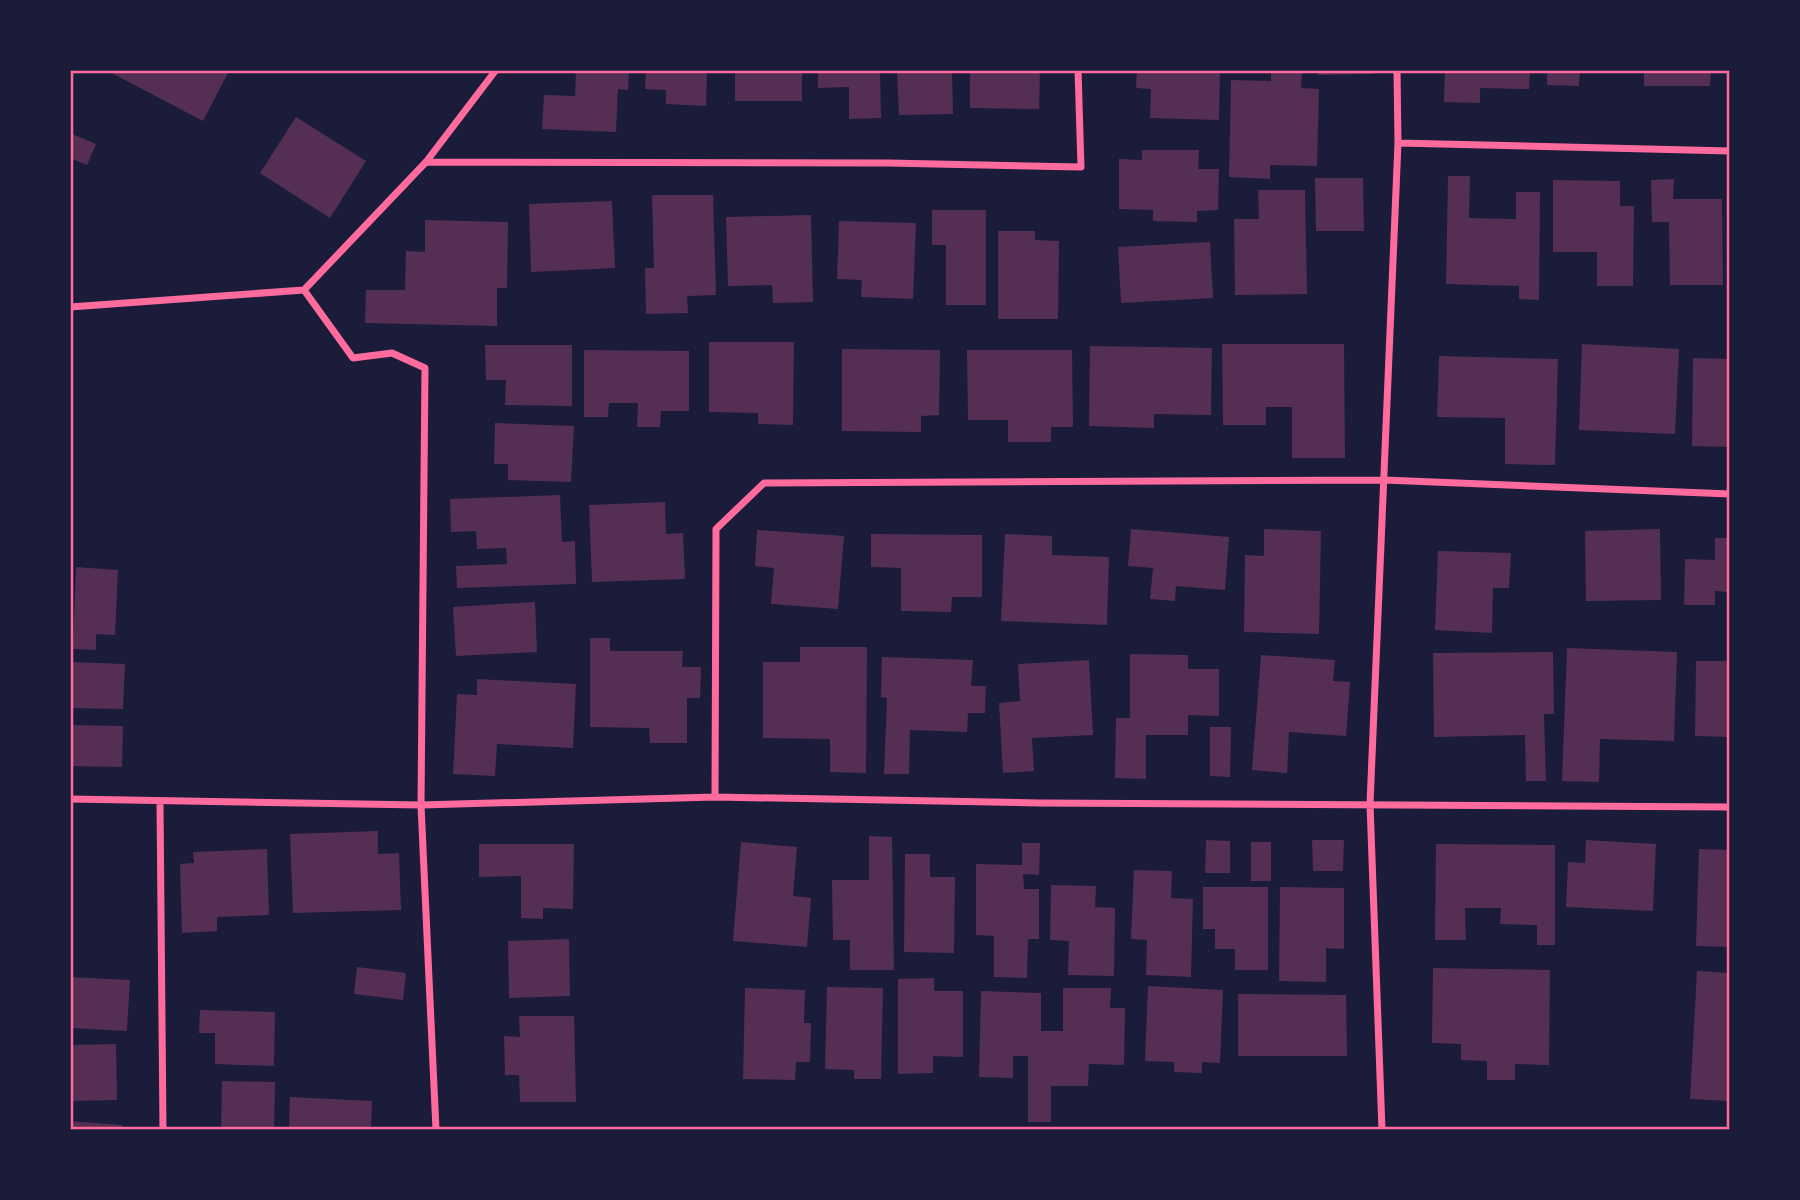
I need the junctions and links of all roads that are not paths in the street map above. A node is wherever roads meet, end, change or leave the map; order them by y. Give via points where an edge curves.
1 (496, 70) edge
2 (1078, 70) edge
3 (1397, 70) edge
4 (1398, 143) junction
5 (1730, 151) edge
6 (426, 162) junction
7 (304, 290) junction
8 (70, 307) edge
9 (1384, 480) junction
10 (1730, 494) edge
11 (715, 797) junction
12 (70, 799) edge
13 (160, 802) junction
14 (421, 804) junction
15 (1370, 804) junction
16 (1730, 807) edge
17 (163, 1130) edge
18 (436, 1130) edge
19 (1382, 1130) edge

1 - 6 street
2 - 6 street via 1081,167
3 - 4 street
4 - 5 street
4 - 9 street
6 - 7 street
7 - 8 street
7 - 14 street via 353,358 392,354 425,368
9 - 10 street
9 - 11 street via 764,482 716,529
9 - 15 street
11 - 14 street
11 - 15 street
12 - 13 street
13 - 14 street
13 - 17 street
14 - 18 street
15 - 16 street
15 - 19 street

